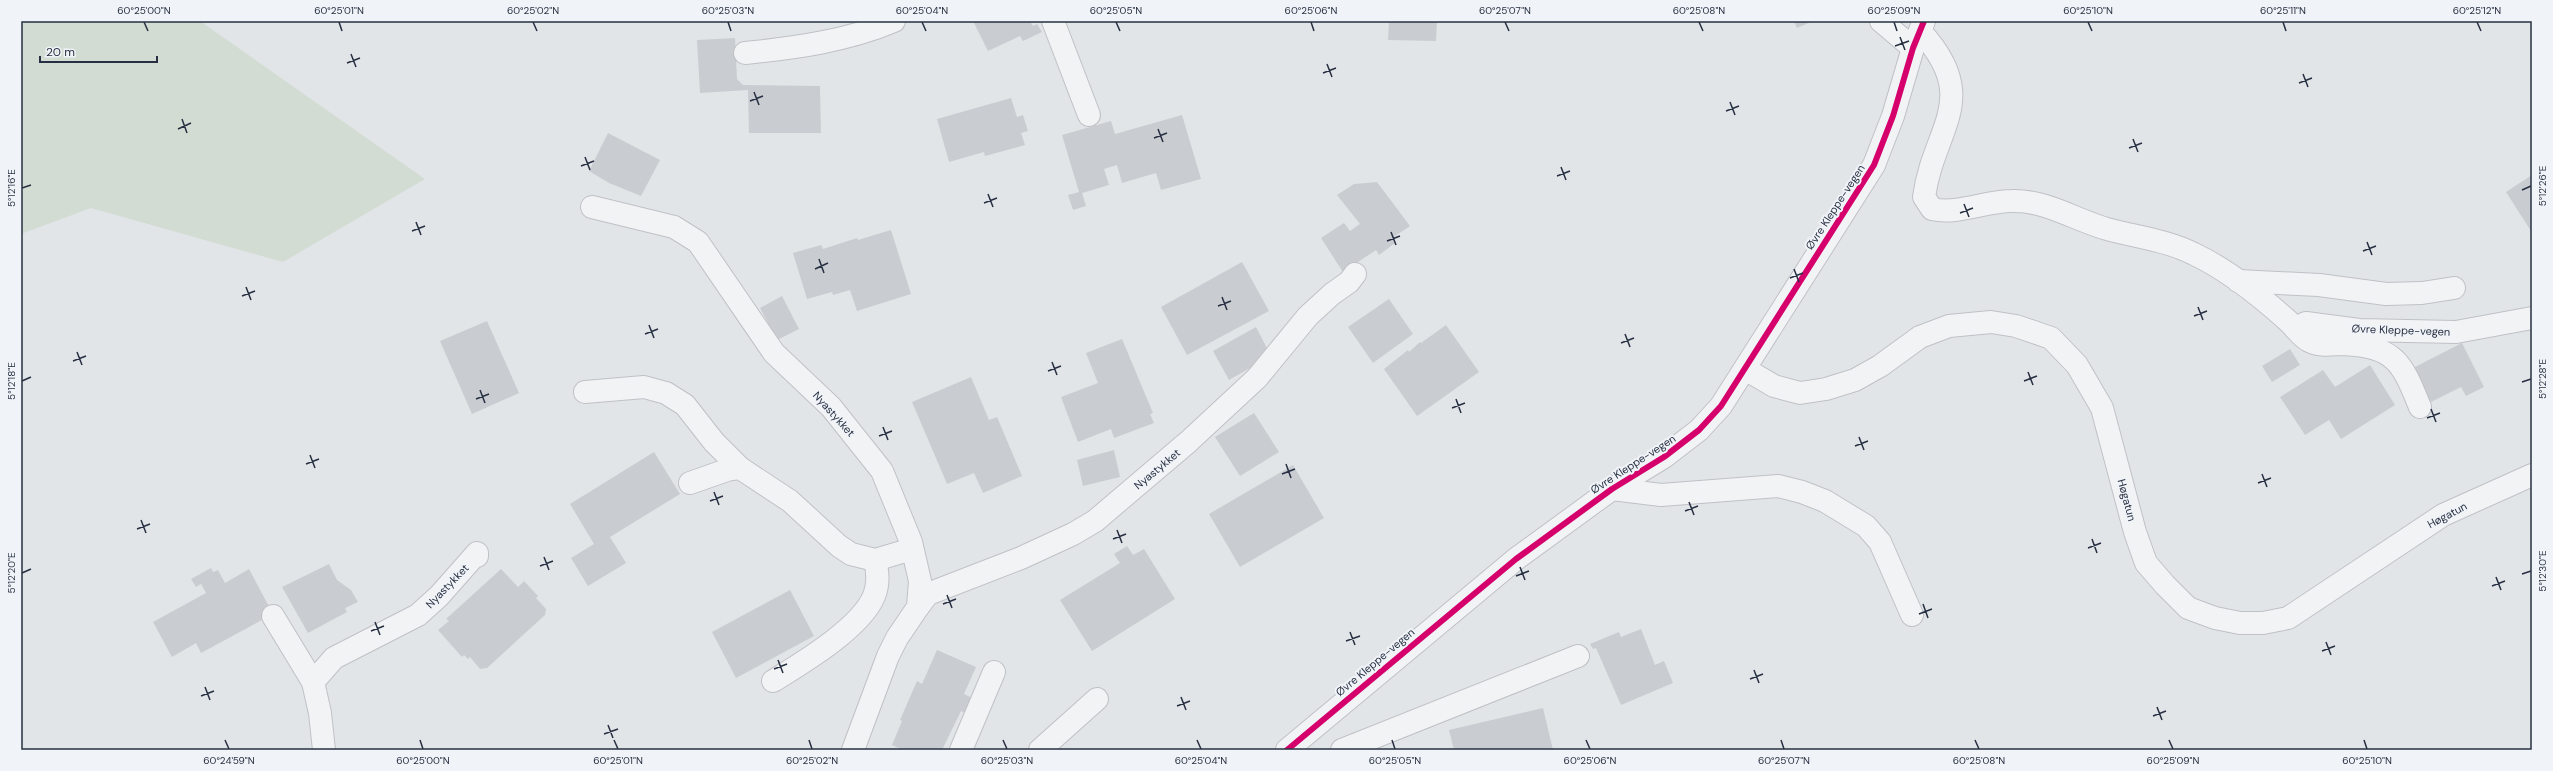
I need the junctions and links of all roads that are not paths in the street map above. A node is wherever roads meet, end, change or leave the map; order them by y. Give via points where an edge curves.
1 (894, 21) edge
2 (1053, 21) edge
3 (1881, 21) edge
4 (1919, 33) edge
5 (745, 53) dead end
6 (1089, 115) dead end
7 (592, 207) dead end
8 (1355, 274) dead end
9 (2238, 281) junction
10 (2454, 288) dead end
11 (2532, 318) edge
12 (2295, 328) junction
13 (1745, 369) junction
14 (585, 392) dead end
15 (2420, 408) dead end
16 (740, 468) junction
17 (2532, 475) edge
18 (690, 483) dead end
19 (1612, 489) junction
20 (912, 549) junction
21 (477, 556) dead end
22 (875, 560) junction
23 (918, 607) junction
24 (1912, 615) dead end
25 (273, 616) dead end
26 (1578, 656) dead end
27 (994, 672) dead end
28 (773, 681) dead end
29 (312, 682) junction
30 (1096, 699) dead end
31 (1296, 747) edge
32 (324, 750) edge
33 (853, 750) edge
34 (961, 750) edge
35 (1040, 750) edge
36 (1342, 750) edge

1 - 5 street via 878,28 798,47
2 - 6 street
3 - 4 street, Øvre Kleppe-vegen via 1896,36
4 - 9 street, Øvre Kleppe-vegen via 1934,46 1943,64 1951,98 1945,132 1925,184 1924,197 1932,209 1945,212 2012,201 2035,202 2106,228 2167,242 2217,266
4 - 13 street, Øvre Kleppe-vegen via 1893,116 1874,165
7 - 20 street, Nyastykket via 674,227 693,238 708,254 774,353 831,407 882,471
8 - 23 street, Nyastykket via 1308,316 1257,378 1188,442 1096,521 1021,558 928,594
9 - 10 street via 2319,285 2386,294 2422,293
9 - 12 street, Øvre Kleppe-vegen
11 - 12 street, Øvre Kleppe-vegen via 2456,332 2359,330 2306,323
12 - 15 street, Øvre Kleppe-vegen via 2308,341 2322,345 2368,347 2389,354 2408,378
13 - 17 street, Høgatun via 1774,386 1800,394 1855,380 1880,366 1920,336 1949,326 1990,322 2016,326 2051,338 2078,365 2102,408 2135,532 2146,563 2188,608 2240,624 2288,618 2443,515
13 - 19 street, Øvre Kleppe-vegen via 1721,406 1699,430 1664,457
14 - 16 street via 644,387 666,393 685,405 714,442
16 - 18 street
16 - 22 street via 790,501 839,546 851,554
19 - 24 street, Øvre Kleppe-vegen via 1661,495 1778,486 1825,501 1866,526 1880,542
19 - 31 street, Øvre Kleppe-vegen via 1516,559
20 - 22 street
20 - 23 street, Nyastykket via 920,581
21 - 29 street, Nyastykket via 477,553 439,596 418,615 334,658
22 - 28 street via 878,577 869,606 818,653
23 - 33 street, Nyastykket via 888,656
25 - 29 street
26 - 36 street
27 - 34 street
29 - 32 street via 320,713
30 - 35 street

